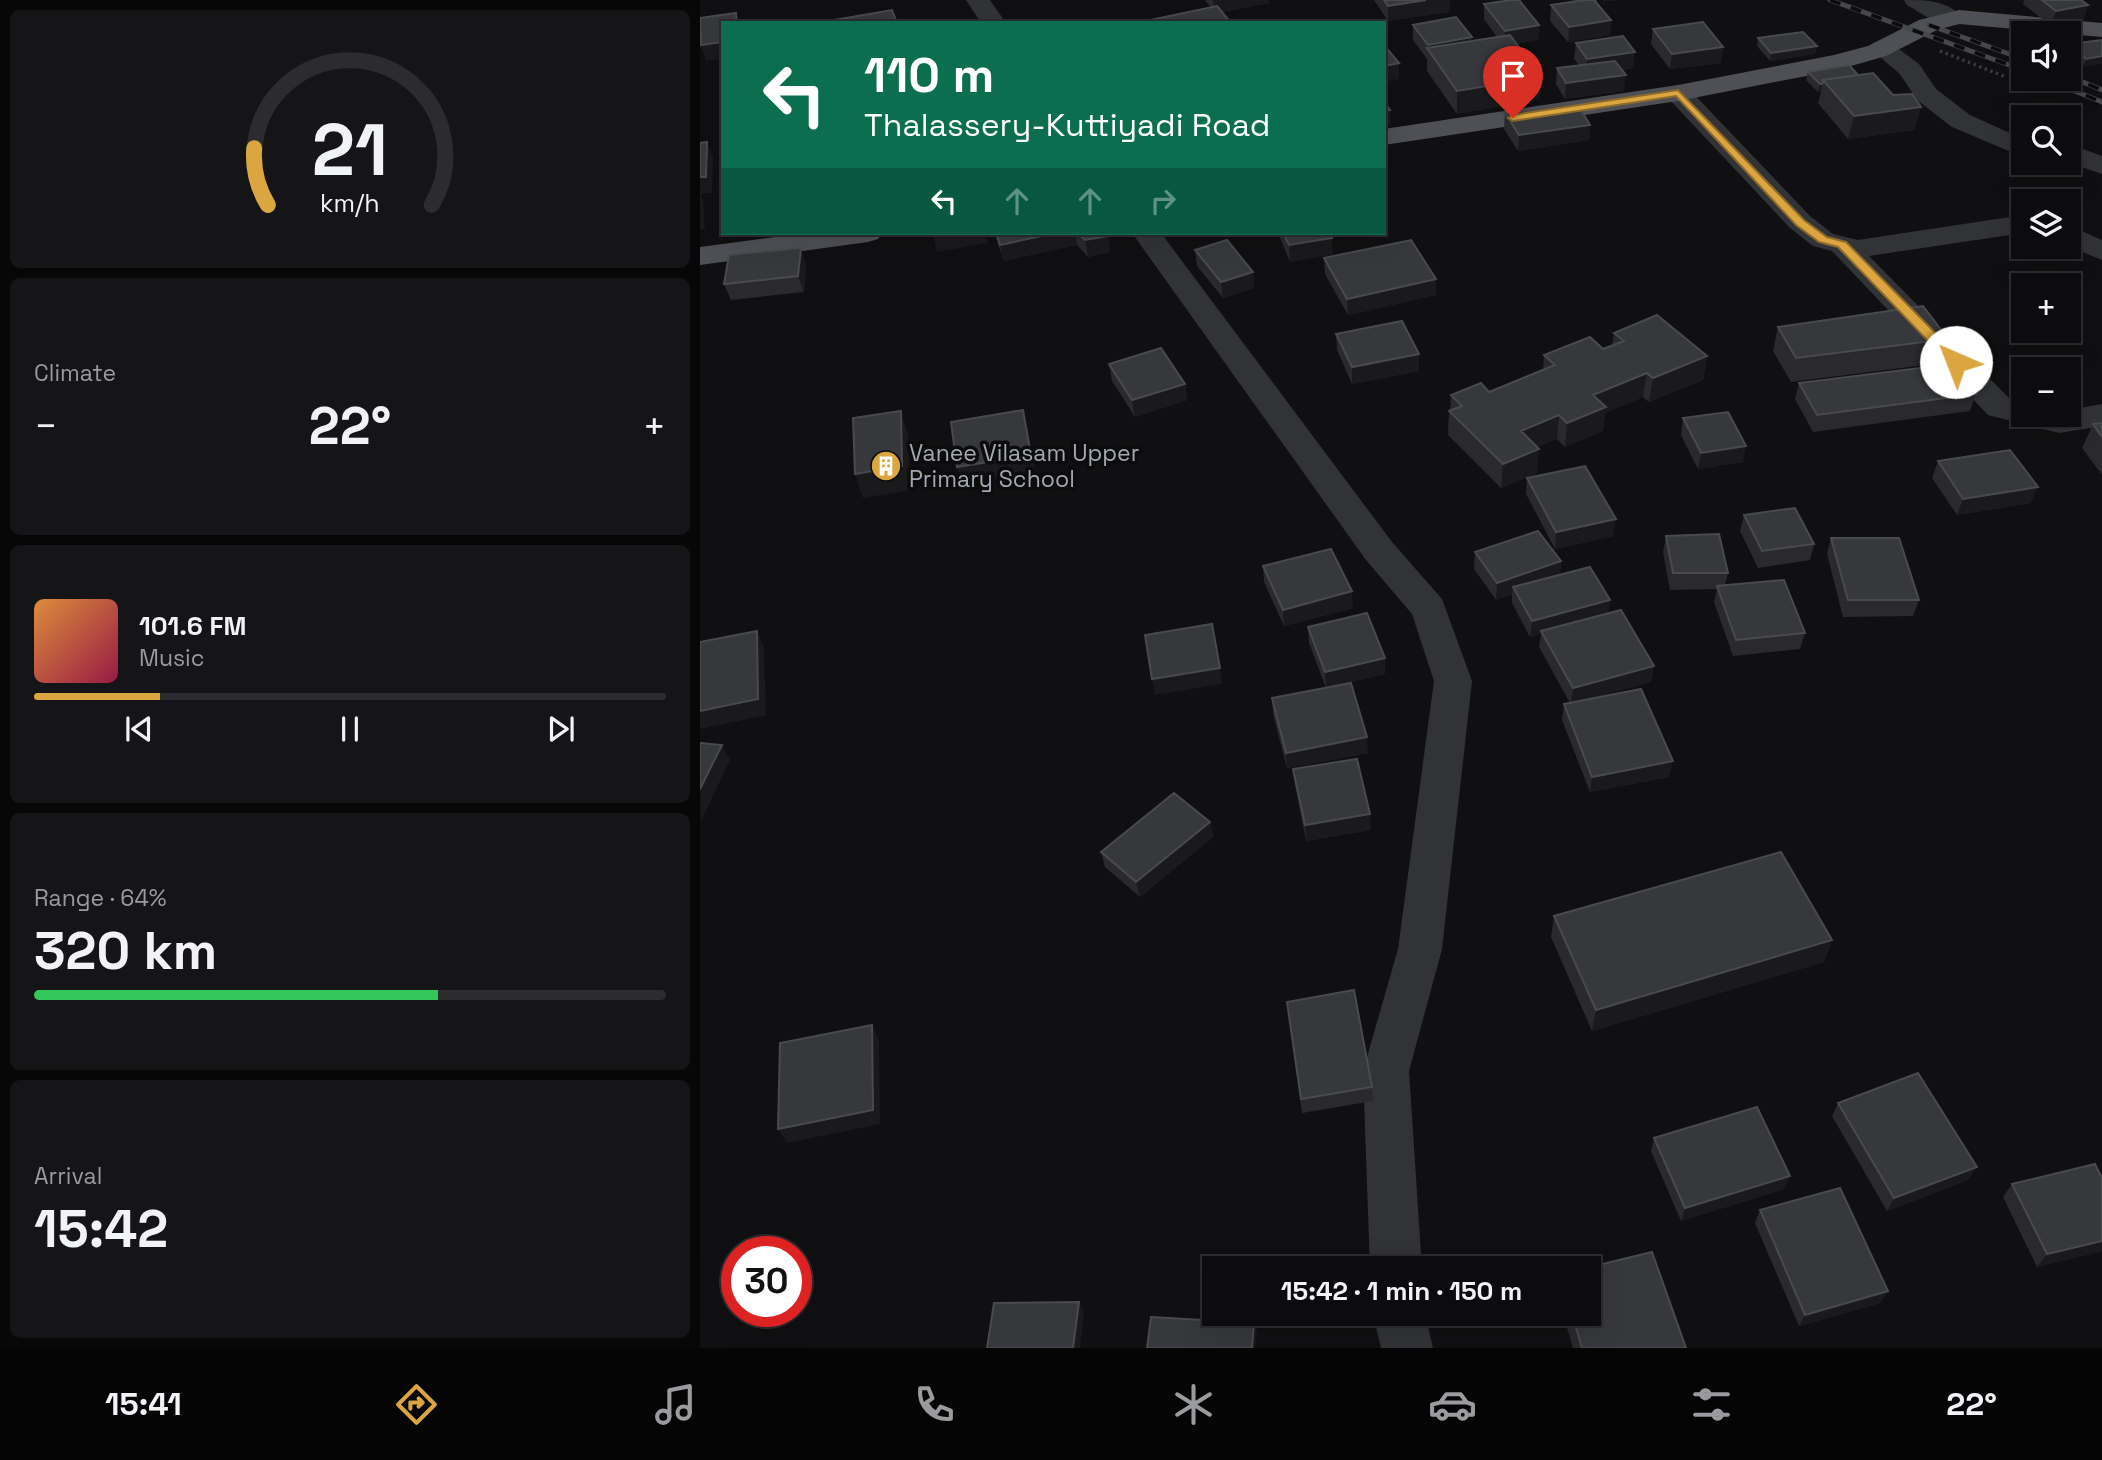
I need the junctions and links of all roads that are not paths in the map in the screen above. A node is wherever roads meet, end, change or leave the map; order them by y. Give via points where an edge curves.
1 (978, 0) edge
2 (1916, 0) edge
3 (1951, 19) junction
4 (993, 21) edge
5 (2102, 30) edge
6 (1893, 42) junction
7 (1678, 93) junction
8 (1386, 137) edge
9 (2011, 144) edge
10 (2081, 157) edge
11 (2102, 166) edge
12 (2011, 226) edge
13 (853, 235) edge
14 (1147, 235) edge
15 (2081, 240) edge
16 (1842, 245) junction
17 (2102, 251) edge
18 (700, 256) edge
19 (2011, 411) edge
20 (2102, 415) edge
21 (2081, 418) edge
22 (1395, 1256) edge
23 (1402, 1326) edge
24 (1407, 1348) edge

1 - 4 street
2 - 3 street
3 - 5 main road
3 - 6 main road
6 - 7 main road via 1837,62
6 - 9 street via 1926,94 1961,121
7 - 8 main road
7 - 16 street via 1800,222 1823,240
10 - 11 street
12 - 16 street via 1858,249
13 - 18 main road
14 - 22 street via 1379,551 1429,609 1453,681 1420,949 1386,1071
15 - 17 street
16 - 19 street via 2000,408
20 - 21 street
23 - 24 street

